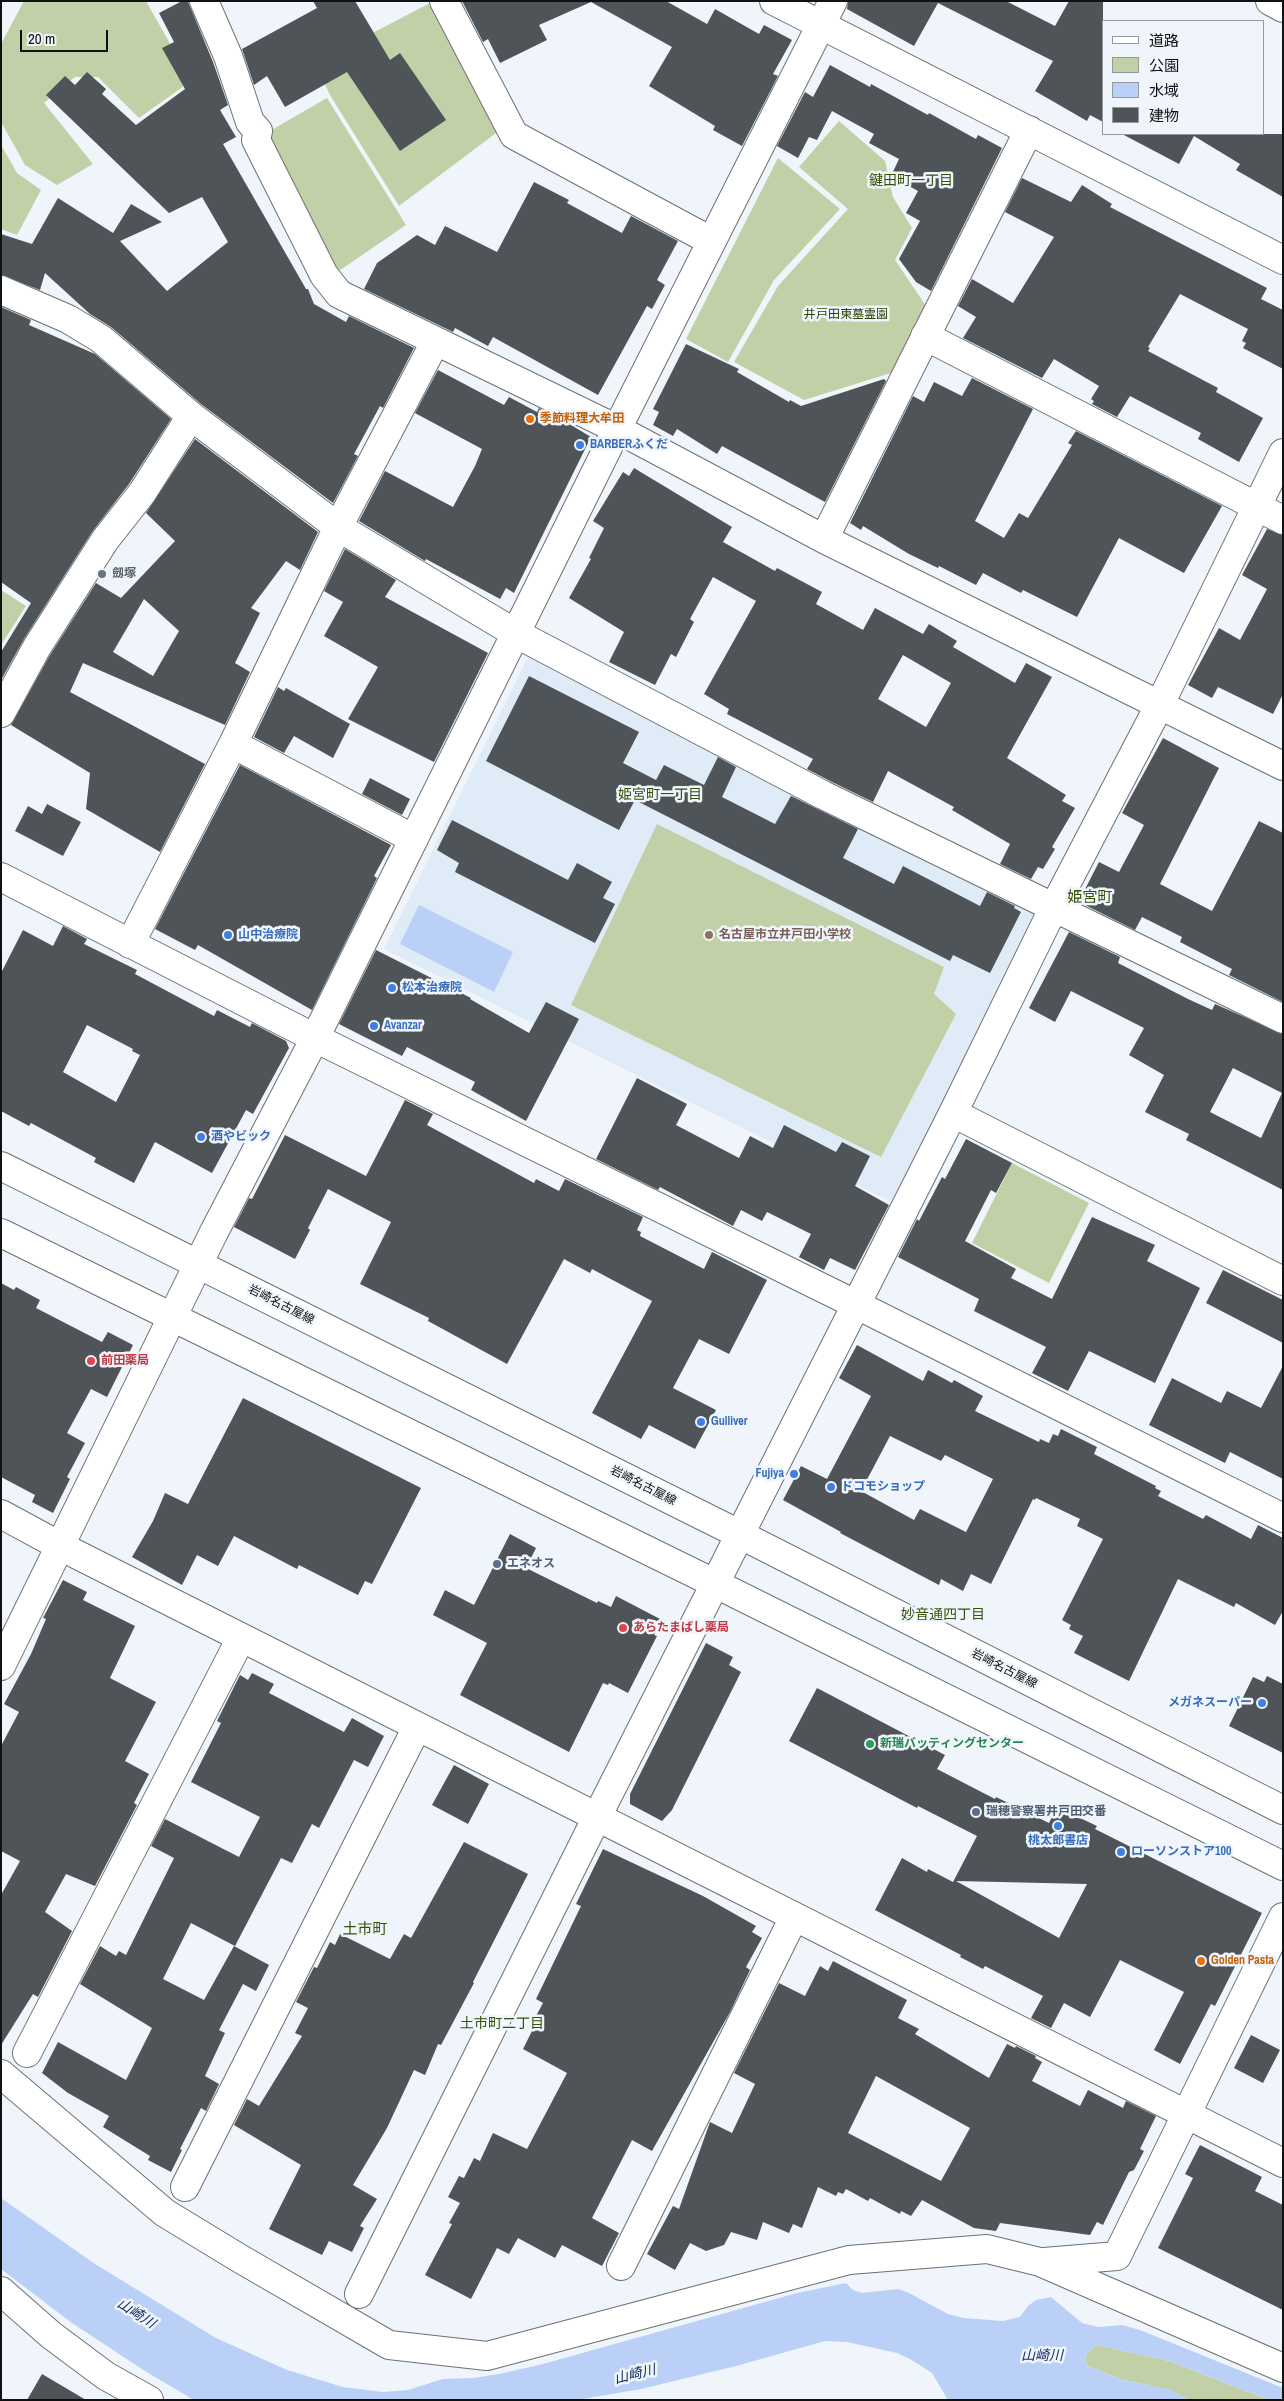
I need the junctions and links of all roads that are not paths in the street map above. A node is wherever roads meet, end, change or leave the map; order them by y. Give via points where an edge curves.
1 (204, 1) edge
2 (444, 1) edge
3 (774, 1) edge
4 (1270, 1) edge
5 (1283, 8) edge
6 (827, 13) edge
7 (1029, 130) junction
8 (711, 241) junction
9 (1283, 260) edge
10 (1, 290) edge
11 (925, 336) junction
12 (435, 342) junction
13 (191, 416) junction
14 (617, 429) junction
15 (1283, 453) edge
16 (1255, 507) junction
17 (1283, 520) edge
18 (338, 527) junction
19 (824, 539) junction
20 (515, 633) junction
21 (1160, 704) junction
22 (1, 713) edge
23 (233, 744) junction
24 (1283, 766) edge
25 (414, 839) junction
26 (1, 877) edge
27 (1054, 908) junction
28 (130, 944) junction
29 (1283, 1019) edge
30 (315, 1038) junction
31 (953, 1113) junction
32 (1, 1166) edge
33 (1, 1233) edge
34 (198, 1264) junction
35 (1283, 1281) edge
36 (855, 1304) junction
37 (173, 1317) junction
38 (1, 1514) edge
39 (1283, 1518) edge
40 (742, 1535) junction
41 (60, 1546) junction
42 (716, 1584) junction
43 (241, 1638) junction
44 (1, 1666) edge
45 (417, 1727) junction
46 (1283, 1810) edge
47 (597, 1817) junction
48 (1283, 1866) edge
49 (794, 1917) junction
50 (1283, 1917) edge
51 (27, 2053) dead end
52 (1, 2074) edge
53 (1186, 2114) junction
54 (1283, 2163) edge
55 (185, 2187) dead end
56 (1040, 2262) junction
57 (621, 2266) dead end
58 (1, 2291) edge
59 (359, 2294) dead end
60 (1283, 2368) edge
61 (149, 2400) edge

1 - 12 street via 228,56 250,122 258,131 256,140 324,275 339,294
2 - 8 street via 514,135
3 - 6 street
4 - 5 street
6 - 7 street
6 - 8 street
7 - 9 street
7 - 11 street
8 - 14 street
10 - 13 street via 68,319 101,339
11 - 16 street
11 - 19 street
12 - 14 street
12 - 18 street
13 - 18 street
13 - 22 street via 42,638
14 - 19 street
14 - 20 street
15 - 16 street
16 - 17 street
16 - 21 street
18 - 20 street
18 - 23 street
19 - 21 street
20 - 25 street
20 - 27 street via 823,795
21 - 24 street
21 - 27 street
23 - 25 street
23 - 28 street
25 - 30 street
26 - 28 street
27 - 29 street
27 - 31 street
28 - 30 street
30 - 34 street
30 - 36 street
31 - 35 street
31 - 36 street
32 - 34 street, 岩崎名古屋線
33 - 37 street
34 - 37 street
34 - 40 street, 岩崎名古屋線
36 - 39 street
36 - 40 street
37 - 41 street
37 - 42 street
38 - 41 street
40 - 42 street
40 - 46 street, 岩崎名古屋線
41 - 43 street
41 - 44 street
42 - 47 street
42 - 48 street
43 - 45 street
43 - 51 street
45 - 47 street
45 - 55 street
47 - 49 street
47 - 59 street
49 - 53 street
49 - 57 street
50 - 53 street
52 - 56 street via 165,2213 389,2345 487,2356 850,2260 987,2249
53 - 54 street
53 - 56 street via 1117,2256
56 - 60 street
58 - 61 street via 51,2335 98,2370

